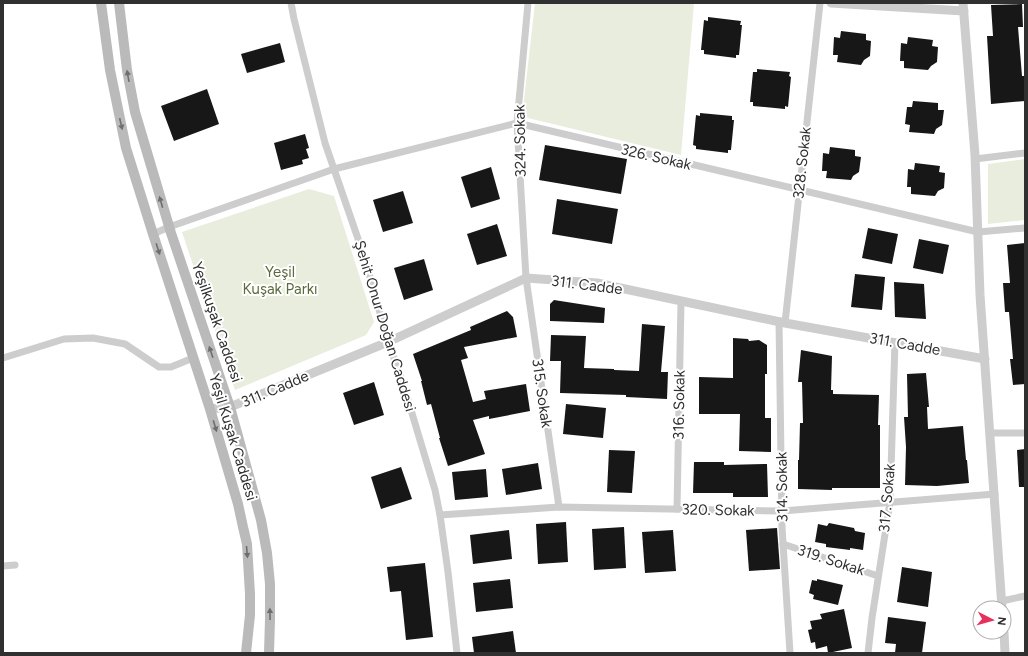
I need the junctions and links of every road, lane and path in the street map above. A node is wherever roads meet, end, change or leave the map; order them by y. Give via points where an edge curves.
1 (101, 3) edge
2 (119, 3) edge
3 (291, 3) edge
4 (528, 3) edge
5 (820, 3) edge
6 (831, 3) edge
7 (963, 7) edge
8 (516, 123) junction
9 (1025, 153) edge
10 (975, 159) junction
11 (334, 169) junction
12 (799, 191) junction
13 (169, 227) junction
14 (1025, 228) edge
15 (978, 232) junction
16 (153, 234) junction
17 (526, 278) junction
18 (681, 301) junction
19 (782, 322) junction
20 (388, 342) junction
21 (894, 342) junction
22 (3, 358) edge
23 (193, 358) junction
24 (985, 359) junction
25 (230, 407) junction
26 (210, 409) junction
27 (990, 433) junction
28 (1025, 433) edge
29 (995, 494) junction
30 (890, 502) junction
31 (559, 507) junction
32 (677, 509) junction
33 (782, 511) junction
34 (440, 515) junction
35 (783, 544) junction
36 (15, 565) dead end
37 (3, 566) edge
38 (878, 576) junction
39 (1025, 596) edge
40 (1002, 600) edge
41 (1012, 601) edge
42 (1004, 640) edge
43 (246, 653) edge
44 (269, 653) edge
45 (457, 653) edge
46 (790, 653) edge
47 (868, 653) edge
48 (1005, 653) edge

1 -> 16 main road, Yeşil Kuşak Caddesi via 121,127
13 -> 2 main road, Yeşilkuşak Caddesi via 135,112
3 - 11 street, Şehit Onur Doğan Caddesi via 325,143
4 - 8 street, 324. Sokak
5 - 12 street, 328. Sokak
6 - 7 street
7 - 10 street
8 - 11 street, 326. Sokak
8 - 12 street, 326. Sokak
8 - 17 street, 324. Sokak
9 - 10 street
10 - 15 street
11 - 13 street, 326. Sokak
11 - 20 street, Şehit Onur Doğan Caddesi via 365,259
12 - 15 street, 326. Sokak
12 - 19 street, 328. Sokak
13 - 16 street, 326. Sokak
25 -> 13 main road, Yeşilkuşak Caddesi
14 - 15 street, 326. Sokak
15 - 24 street
16 -> 23 main road, Yeşil Kuşak Caddesi
17 - 18 street, 311. Cadde via 597,283
17 - 20 street, 311. Cadde
17 - 31 street, 315. Sokak
18 - 19 street, 311. Cadde
18 - 32 street, 316. Sokak
19 - 21 street, 311. Cadde
19 - 33 street, 314. Sokak
20 - 25 street, 311. Cadde
20 - 34 street, Şehit Onur Doğan Caddesi via 402,380
21 - 24 street, 311. Cadde
21 - 30 street, 317. Sokak
22 - 23 street via 64,339 93,338 125,344 159,367 172,367
23 - 26 main road, Yeşil Kuşak Caddesi
24 - 27 street
25 - 26 street, 311. Cadde
44 -> 25 main road, Yeşilkuşak Caddesi via 270,584 264,536
26 -> 43 main road, Yeşil Kuşak Caddesi via 247,544 250,615
27 - 28 street
27 - 29 street
29 - 30 street, 320. Sokak
29 - 40 street
30 - 33 street, 320. Sokak
30 - 38 street, 317. Sokak
31 - 32 street, 320. Sokak
31 - 34 street, 320. Sokak
32 - 33 street, 320. Sokak
33 - 35 street, 314. Sokak
34 - 45 street, Şehit Onur Doğan Caddesi
35 - 38 street, 319. Sokak
35 - 46 street, 314. Sokak
36 - 37 street
38 - 47 street, 317. Sokak
39 - 41 street
42 - 48 street

